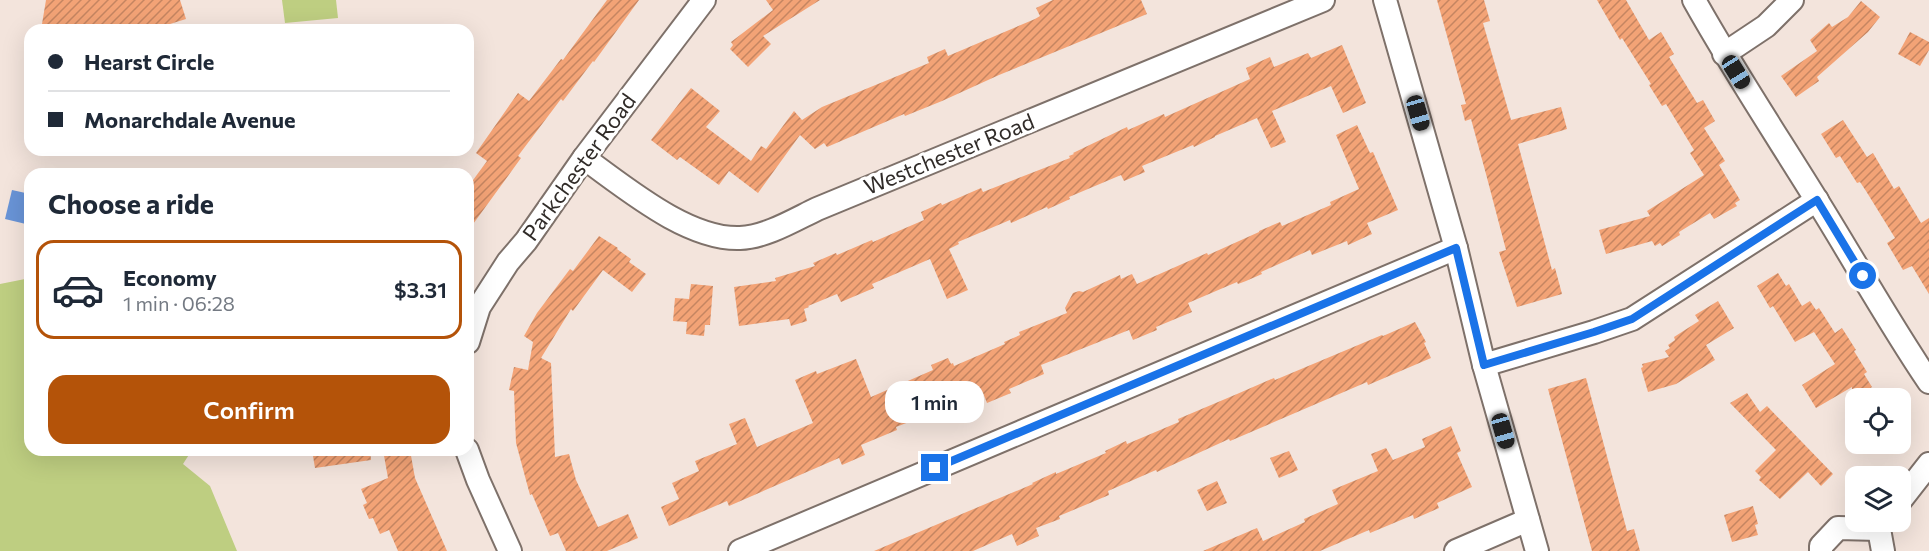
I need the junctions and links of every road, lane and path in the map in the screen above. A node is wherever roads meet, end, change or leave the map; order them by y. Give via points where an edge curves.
1 (704, 0) edge
2 (1323, 0) edge
3 (1385, 0) edge
4 (1694, 0) edge
5 (1792, 0) edge
6 (1724, 54) junction
7 (584, 158) junction
8 (1817, 200) junction
9 (1456, 248) junction
10 (474, 323) edge
11 (1484, 365) junction
12 (1929, 382) edge
13 (469, 456) edge
14 (1929, 464) edge
15 (1911, 487) edge
16 (1528, 520) junction
17 (1845, 528) edge
18 (1882, 532) edge
19 (510, 551) edge
20 (740, 551) edge
21 (1456, 551) edge
22 (1537, 551) edge
23 (1821, 551) edge
24 (1883, 551) edge

1 - 7 street, Parkchester Road
2 - 7 street, Westchester Road via 766,233 721,237 678,221
3 - 9 street
4 - 6 street
5 - 6 street via 1766,26
6 - 8 street
7 - 10 street, Parkchester Road via 508,262 479,307
8 - 11 street via 1632,319
8 - 12 street
9 - 11 street
9 - 20 street
11 - 16 street
13 - 19 street
14 - 15 street
16 - 21 street
16 - 22 street
17 - 23 street via 1838,528
18 - 24 street

